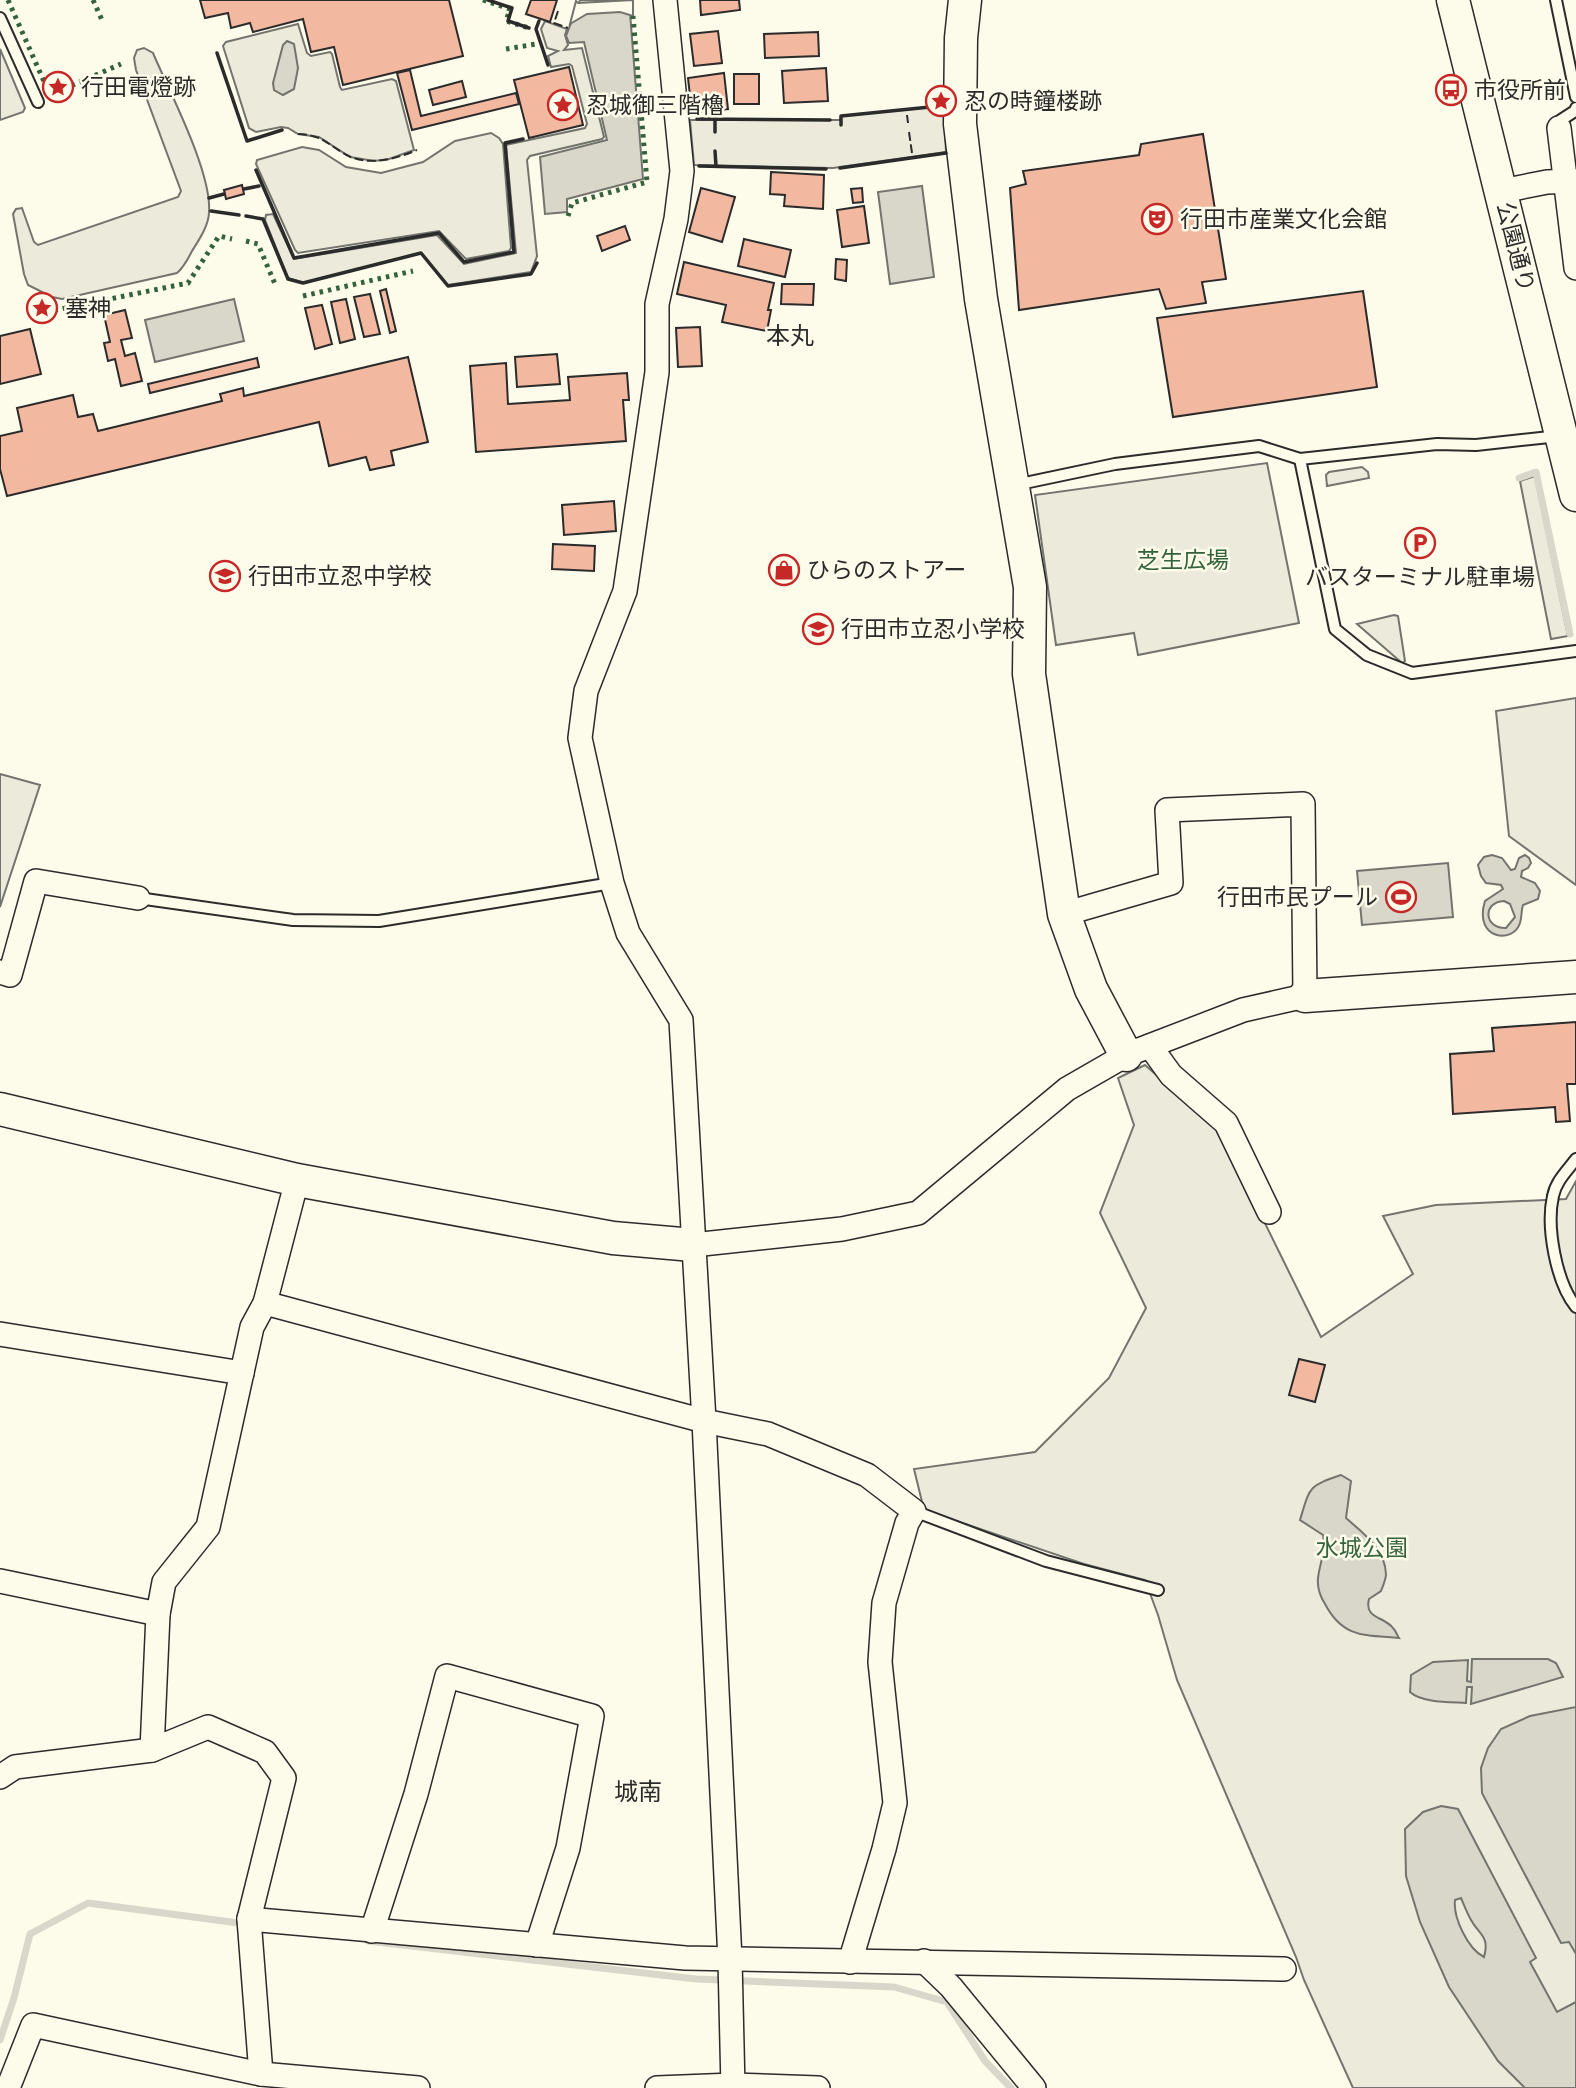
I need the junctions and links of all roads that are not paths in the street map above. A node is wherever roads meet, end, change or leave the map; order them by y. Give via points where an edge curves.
1 (665, 0) edge
2 (965, 0) edge
3 (1453, 0) edge
4 (1556, 0) edge
5 (0, 18) edge
6 (1576, 97) edge
7 (38, 102) dead end
8 (1576, 108) edge
9 (1559, 128) joint
10 (1570, 181) edge
11 (1502, 191) junction
12 (1576, 268) edge
13 (1562, 436) junction
14 (1300, 459) junction
15 (1574, 476) edge
16 (1012, 485) junction
17 (1576, 651) edge
18 (612, 883) junction
19 (138, 898) joint
20 (1065, 914) junction
21 (0, 972) edge
22 (1576, 977) edge
23 (1306, 996) junction
24 (1138, 1051) junction
25 (0, 1109) edge
26 (1576, 1159) edge
27 (297, 1180) junction
28 (1269, 1212) dead end
29 (693, 1245) junction
30 (265, 1303) junction
31 (1576, 1307) edge
32 (0, 1334) edge
33 (242, 1373) junction
34 (704, 1421) junction
35 (914, 1511) junction
36 (0, 1581) edge
37 (1158, 1590) dead end
38 (158, 1614) junction
39 (152, 1749) junction
40 (0, 1777) edge
41 (249, 1919) junction
42 (372, 1930) junction
43 (537, 1945) junction
44 (730, 1960) junction
45 (924, 1961) junction
46 (849, 1962) junction
47 (1284, 1969) dead end
48 (261, 2074) junction
49 (6, 2083) edge
50 (311, 2084) edge
51 (733, 2086) edge
52 (418, 2088) edge
53 (657, 2088) edge
54 (818, 2088) edge
55 (1034, 2088) edge

1 - 18 street via 682,171 657,304 657,372 625,591 586,691 580,738
2 - 16 street via 961,124 981,299
3 - 11 street, 公園通り
4 - 6 lane
5 - 7 lane
8 - 9 lane via 1561,120
9 - 10 street
10 - 11 street
10 - 12 street
11 - 13 street, 公園通り
13 - 14 lane
13 - 15 street, 公園通り
14 - 16 lane via 1259,446 1115,464
14 - 17 lane via 1335,629 1367,654 1412,673
16 - 20 street via 1030,587 1029,674
18 - 19 lane via 379,921 293,920
18 - 29 street via 628,933 681,1020
19 - 21 street via 36,881 10,975
20 - 23 street via 1171,883 1167,810 1303,804
20 - 24 street via 1091,989
22 - 23 street
23 - 24 street via 1243,1010
24 - 28 street via 1226,1124
24 - 29 street via 1067,1089 918,1213 842,1229
25 - 27 street
26 - 31 lane via 1553,1194 1550,1221 1557,1265
27 - 29 street via 613,1238
27 - 30 street
29 - 34 street
30 - 33 street via 252,1326
30 - 34 street
32 - 33 street
33 - 38 street via 208,1527 164,1582
34 - 35 street via 768,1434 867,1475
34 - 44 street
35 - 37 lane via 1046,1561
35 - 46 street via 884,1603 880,1662 895,1803
36 - 38 street
38 - 39 street
39 - 40 street via 15,1767
39 - 41 street via 208,1727 265,1752 284,1778
41 - 42 street
41 - 48 street
42 - 43 street
42 - 43 street via 416,1794 447,1676 592,1716 568,1848
43 - 44 street
44 - 46 street
44 - 51 street
45 - 46 street
45 - 47 street
45 - 55 street
48 - 49 street via 33,2025
48 - 50 street
50 - 52 street
51 - 53 street
51 - 54 street

